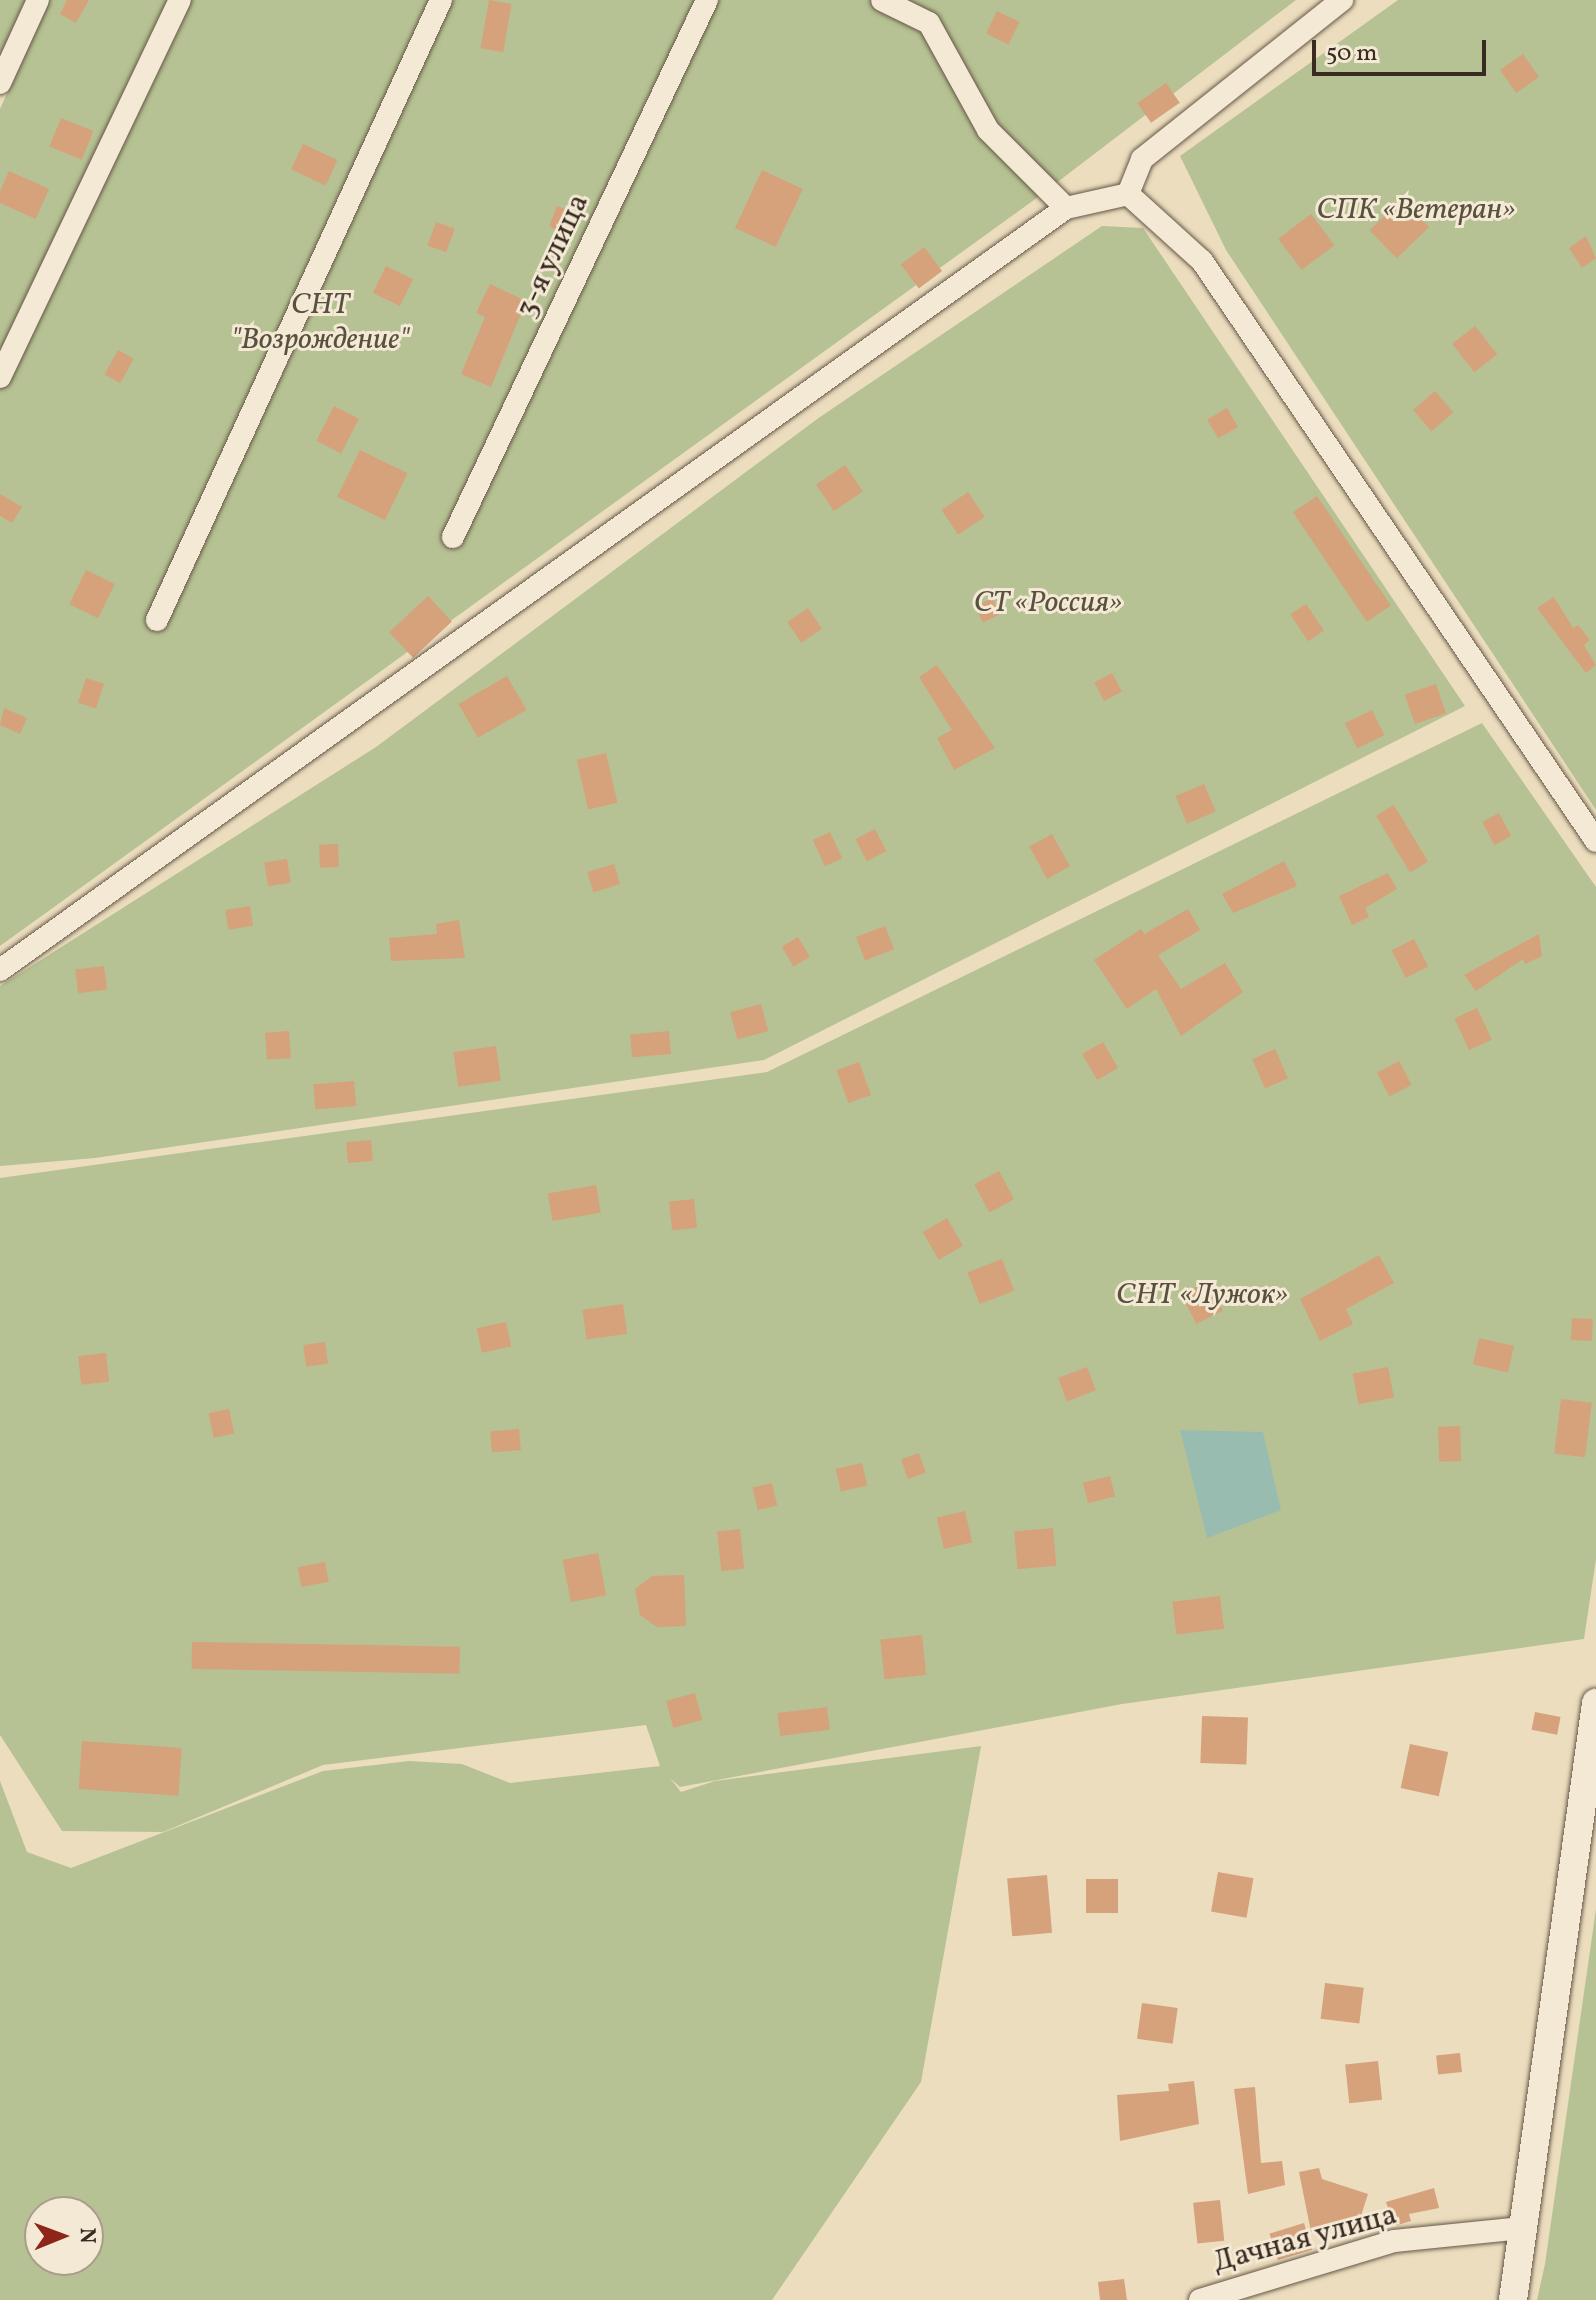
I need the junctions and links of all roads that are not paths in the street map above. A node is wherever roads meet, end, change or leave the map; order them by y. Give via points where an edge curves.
1 (38, 0) edge
2 (180, 0) edge
3 (441, 0) edge
4 (707, 0) edge
5 (882, 0) edge
6 (1342, 0) edge
7 (0, 83) edge
8 (1128, 194) junction
9 (1066, 208) junction
10 (0, 377) edge
11 (453, 537) dead end
12 (157, 620) dead end
13 (1596, 841) edge
14 (0, 970) edge
15 (1596, 1703) edge
16 (1522, 2228) junction
17 (1200, 2300) edge
18 (1513, 2300) edge

1 - 7 street
2 - 10 street
3 - 12 street
4 - 11 street, 3-я улица
5 - 9 street via 929,23 988,130
6 - 8 street via 1142,159
8 - 9 street
8 - 13 street via 1202,261
9 - 14 street
15 - 16 street
16 - 17 street, Дачная улица via 1394,2241
16 - 18 street

